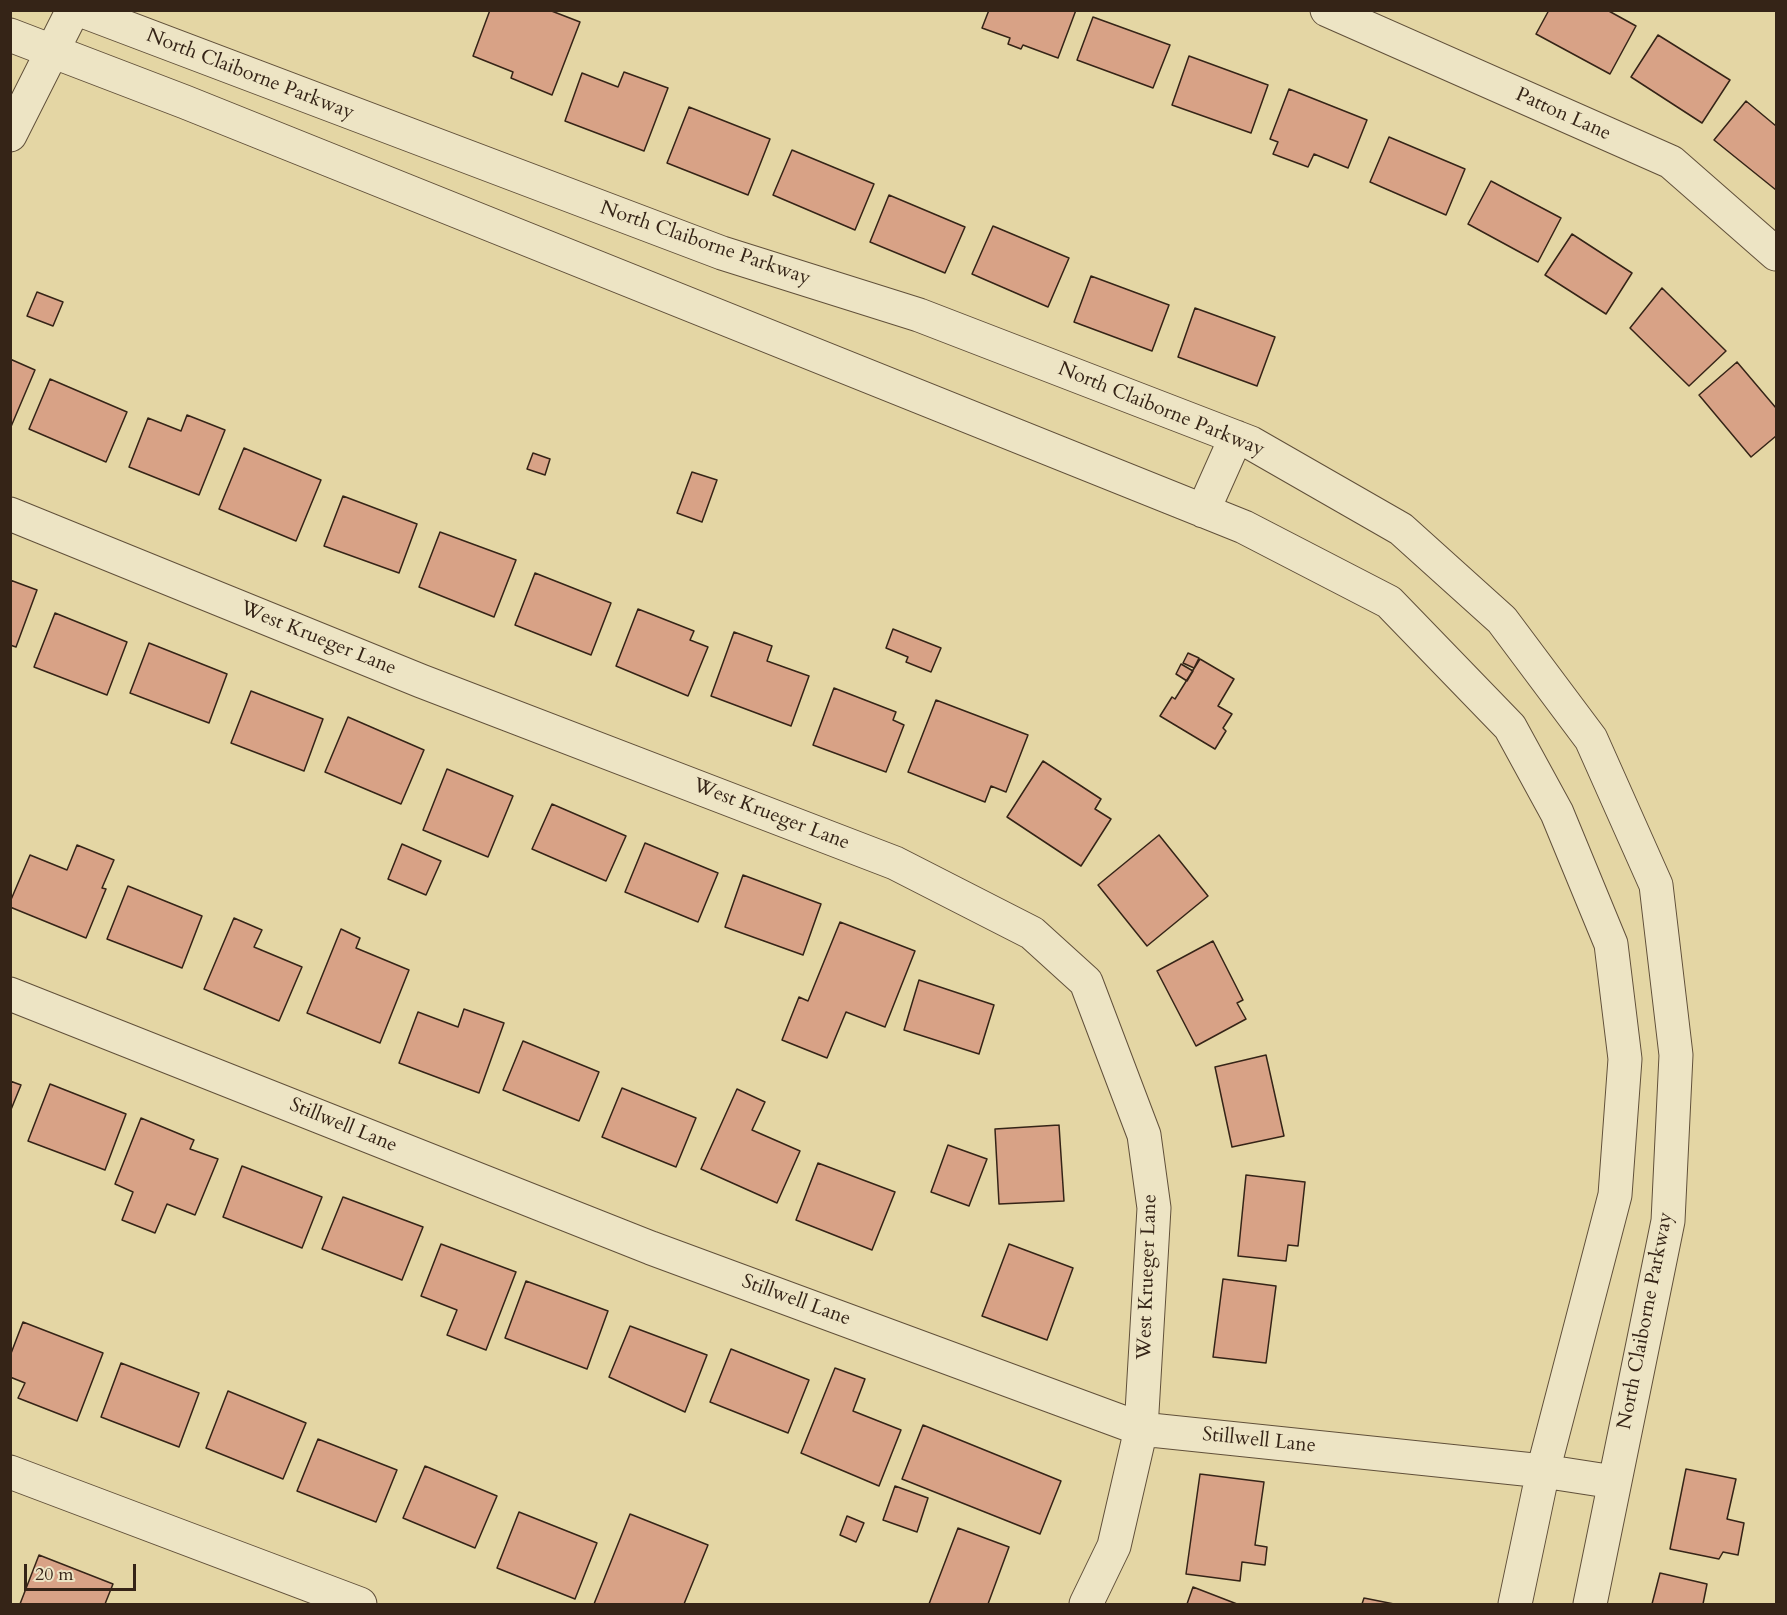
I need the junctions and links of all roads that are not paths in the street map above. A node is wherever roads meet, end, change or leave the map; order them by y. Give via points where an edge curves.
1 (73, 10) edge
2 (80, 10) edge
3 (1327, 10) edge
4 (10, 35) edge
5 (53, 51) junction
6 (10, 135) edge
7 (1776, 254) edge
8 (1236, 436) junction
9 (1203, 511) junction
10 (10, 514) edge
11 (10, 994) edge
12 (1141, 1429) junction
13 (10, 1472) edge
14 (1543, 1472) junction
15 (1614, 1482) junction
16 (360, 1605) edge
17 (1086, 1605) edge
18 (1515, 1605) edge
19 (1590, 1605) edge

1 - 5 street
2 - 8 street, North Claiborne Parkway via 722,253 920,315
3 - 7 street, Patton Lane via 1671,162
4 - 5 street
5 - 6 street
5 - 9 street
8 - 9 street
8 - 15 street, North Claiborne Parkway via 1401,529 1502,620 1591,739 1656,885 1676,1055 1668,1221
9 - 14 street via 1244,527 1389,602 1510,728 1557,813 1611,944 1625,1059 1616,1195
10 - 12 street, West Krueger Lane via 421,681 895,862 1032,933 1086,982 1144,1135 1154,1208
11 - 12 street, Stillwell Lane via 651,1248
12 - 14 street, Stillwell Lane
12 - 17 street, West Krueger Lane via 1114,1546
13 - 16 street
14 - 15 street, Stillwell Lane
14 - 18 street
15 - 19 street, North Claiborne Parkway

